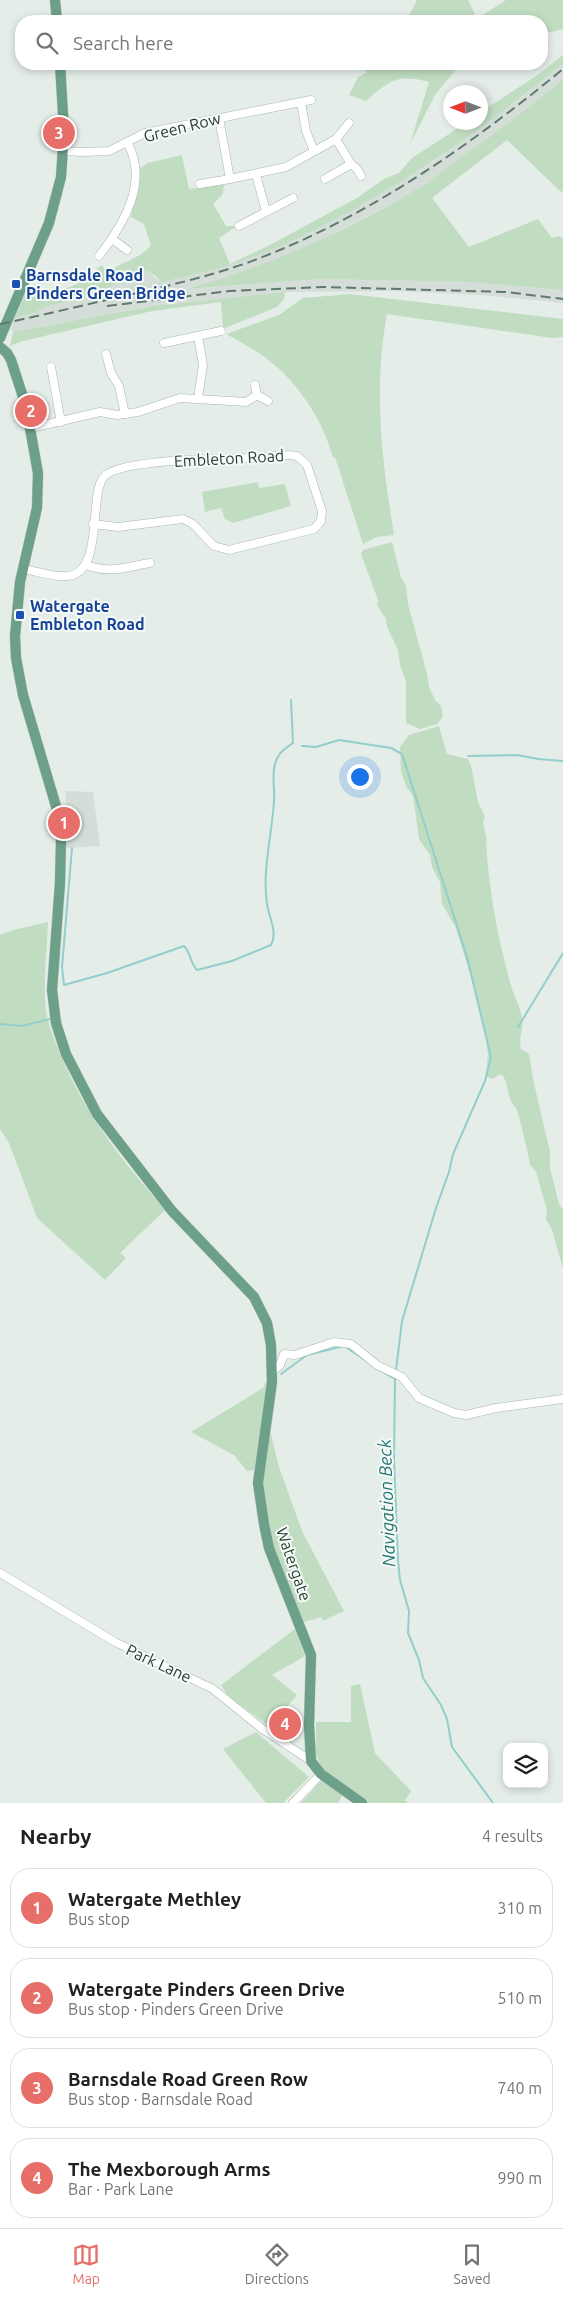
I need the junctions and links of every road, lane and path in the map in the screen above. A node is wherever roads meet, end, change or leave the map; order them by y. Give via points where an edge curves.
1 (55, 0) edge
2 (56, 15) edge
3 (60, 70) edge
4 (311, 100) dead end
5 (301, 102) junction
6 (219, 118) junction
7 (349, 123) dead end
8 (336, 139) junction
9 (128, 144) junction
10 (64, 150) junction
11 (314, 150) junction
12 (351, 164) junction
13 (256, 175) junction
14 (361, 176) dead end
15 (230, 179) junction
16 (325, 179) dead end
17 (200, 184) dead end
18 (293, 198) dead end
19 (266, 212) junction
20 (239, 226) dead end
21 (112, 239) junction
22 (127, 250) dead end
23 (99, 256) dead end
24 (221, 331) dead end
25 (198, 336) junction
26 (0, 338) edge
27 (164, 343) dead end
28 (0, 347) edge
29 (106, 354) dead end
30 (51, 367) dead end
31 (255, 385) dead end
32 (257, 395) junction
33 (198, 398) junction
34 (268, 401) dead end
35 (125, 414) junction
36 (61, 422) junction
37 (31, 428) junction
38 (93, 524) junction
39 (150, 563) dead end
40 (86, 565) junction
41 (23, 569) junction
42 (271, 1345) junction
43 (284, 1354) junction
44 (272, 1372) junction
45 (563, 1399) edge
46 (0, 1573) edge
47 (311, 1762) junction
48 (321, 1774) junction
49 (293, 1803) edge
50 (362, 1803) edge

1 - 2 main road
3 - 10 main road
4 - 5 street, Green Row
5 - 6 street, Green Row
5 - 11 street via 307,134
6 - 9 street, Green Row via 145,133
6 - 15 street
7 - 8 street
8 - 11 street
8 - 12 street
9 - 10 street, Green Row via 109,152
9 - 21 street via 135,158 136,171 126,216
10 - 26 main road via 62,177 49,223
11 - 13 street via 286,166
12 - 14 street
12 - 16 street
13 - 15 street
13 - 19 street
15 - 17 street
18 - 19 street
19 - 20 street
21 - 22 street
21 - 23 street
24 - 25 street
25 - 27 street
25 - 33 street via 203,365
28 - 37 main road, Watergate via 11,360
29 - 35 street via 111,373 119,386
30 - 36 street
31 - 32 street
32 - 33 street via 246,402
32 - 34 street
33 - 35 street via 180,398
35 - 36 street via 100,412
36 - 37 street
37 - 41 main road, Watergate via 38,466 38,492
38 - 38 street, Embleton Road via 103,477 112,472 176,460 297,456 308,465 322,511 321,521 314,529 229,550 214,546 193,524 183,519 118,527
38 - 40 street, Embleton Road
39 - 40 street via 109,571
40 - 41 street via 77,574 66,576
41 - 42 main road, Watergate via 16,613 18,676 51,785 61,839 52,990 58,1031 79,1082 97,1114 172,1211 254,1297 267,1323
42 - 43 street
42 - 44 main road, Watergate
43 - 44 street via 280,1365
43 - 45 street via 295,1355 334,1342 352,1344 377,1365 402,1377 419,1398 466,1415
44 - 47 main road, Watergate via 258,1483 269,1548 311,1655
46 - 47 street, Park Lane via 115,1642 213,1689 261,1728
47 - 48 main road
48 - 49 street
48 - 50 main road

